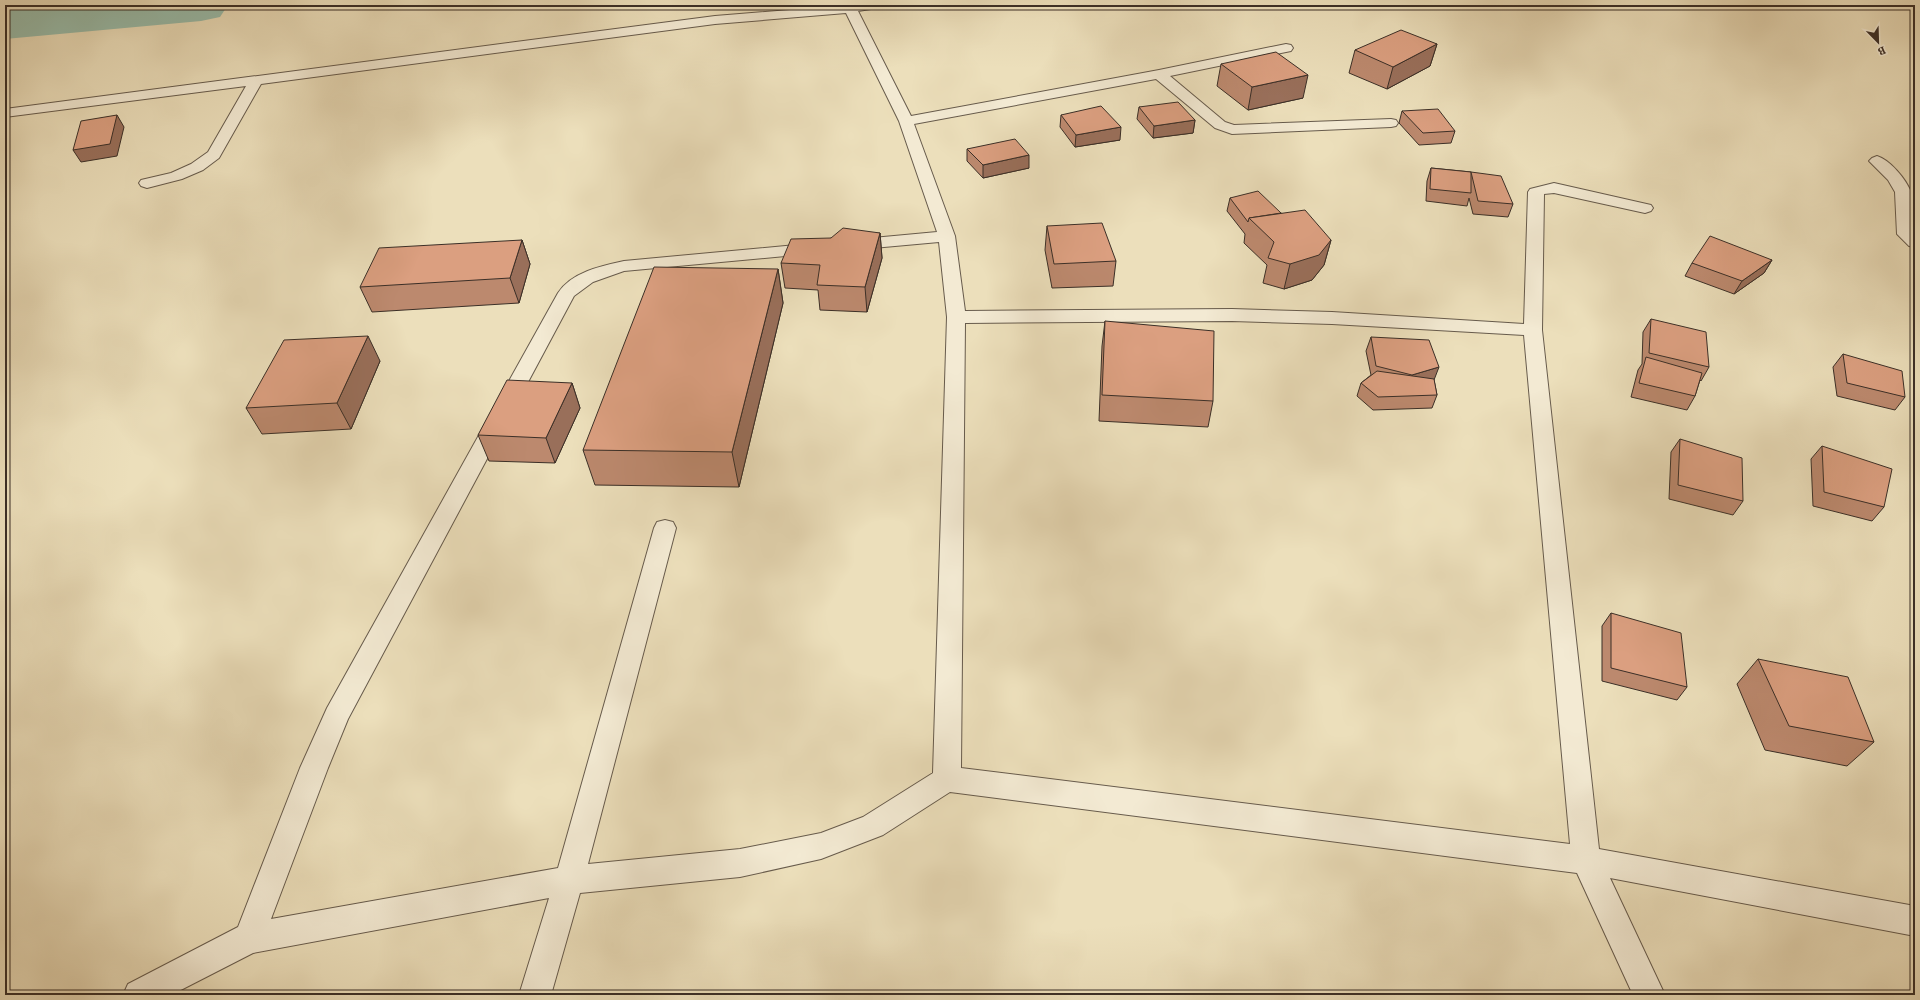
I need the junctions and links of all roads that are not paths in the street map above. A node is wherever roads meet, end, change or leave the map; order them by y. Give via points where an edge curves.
1 (862, 7) edge
2 (1286, 48) dead end
3 (1159, 74) junction
4 (256, 80) junction
5 (5, 113) edge
6 (906, 121) junction
7 (1391, 124) dead end
8 (1877, 161) dead end
9 (147, 183) dead end
10 (1645, 208) dead end
11 (947, 236) junction
12 (1915, 242) edge
13 (956, 317) junction
14 (1533, 330) junction
15 (665, 528) dead end
16 (947, 779) junction
17 (1586, 860) junction
18 (570, 880) junction
19 (1915, 921) edge
20 (249, 938) junction
21 (139, 995) edge
22 (535, 995) edge
23 (1649, 995) edge

1 - 4 street via 715,20
1 - 6 street
2 - 3 street
3 - 6 street
3 - 7 street via 1220,124 1232,130
4 - 5 street
4 - 9 street via 214,155 197,167 176,176
6 - 11 street
8 - 12 street via 1895,178 1903,192 1905,234
10 - 14 street via 1554,188 1536,192
11 - 13 street
11 - 20 street via 624,266 599,272 579,282 567,293 336,716
13 - 14 street via 1232,315
13 - 16 street
14 - 17 street
15 - 18 street
16 - 17 street
16 - 18 street via 872,826 821,846 740,863
17 - 19 street
17 - 23 street
18 - 20 street
18 - 22 street
20 - 21 street

